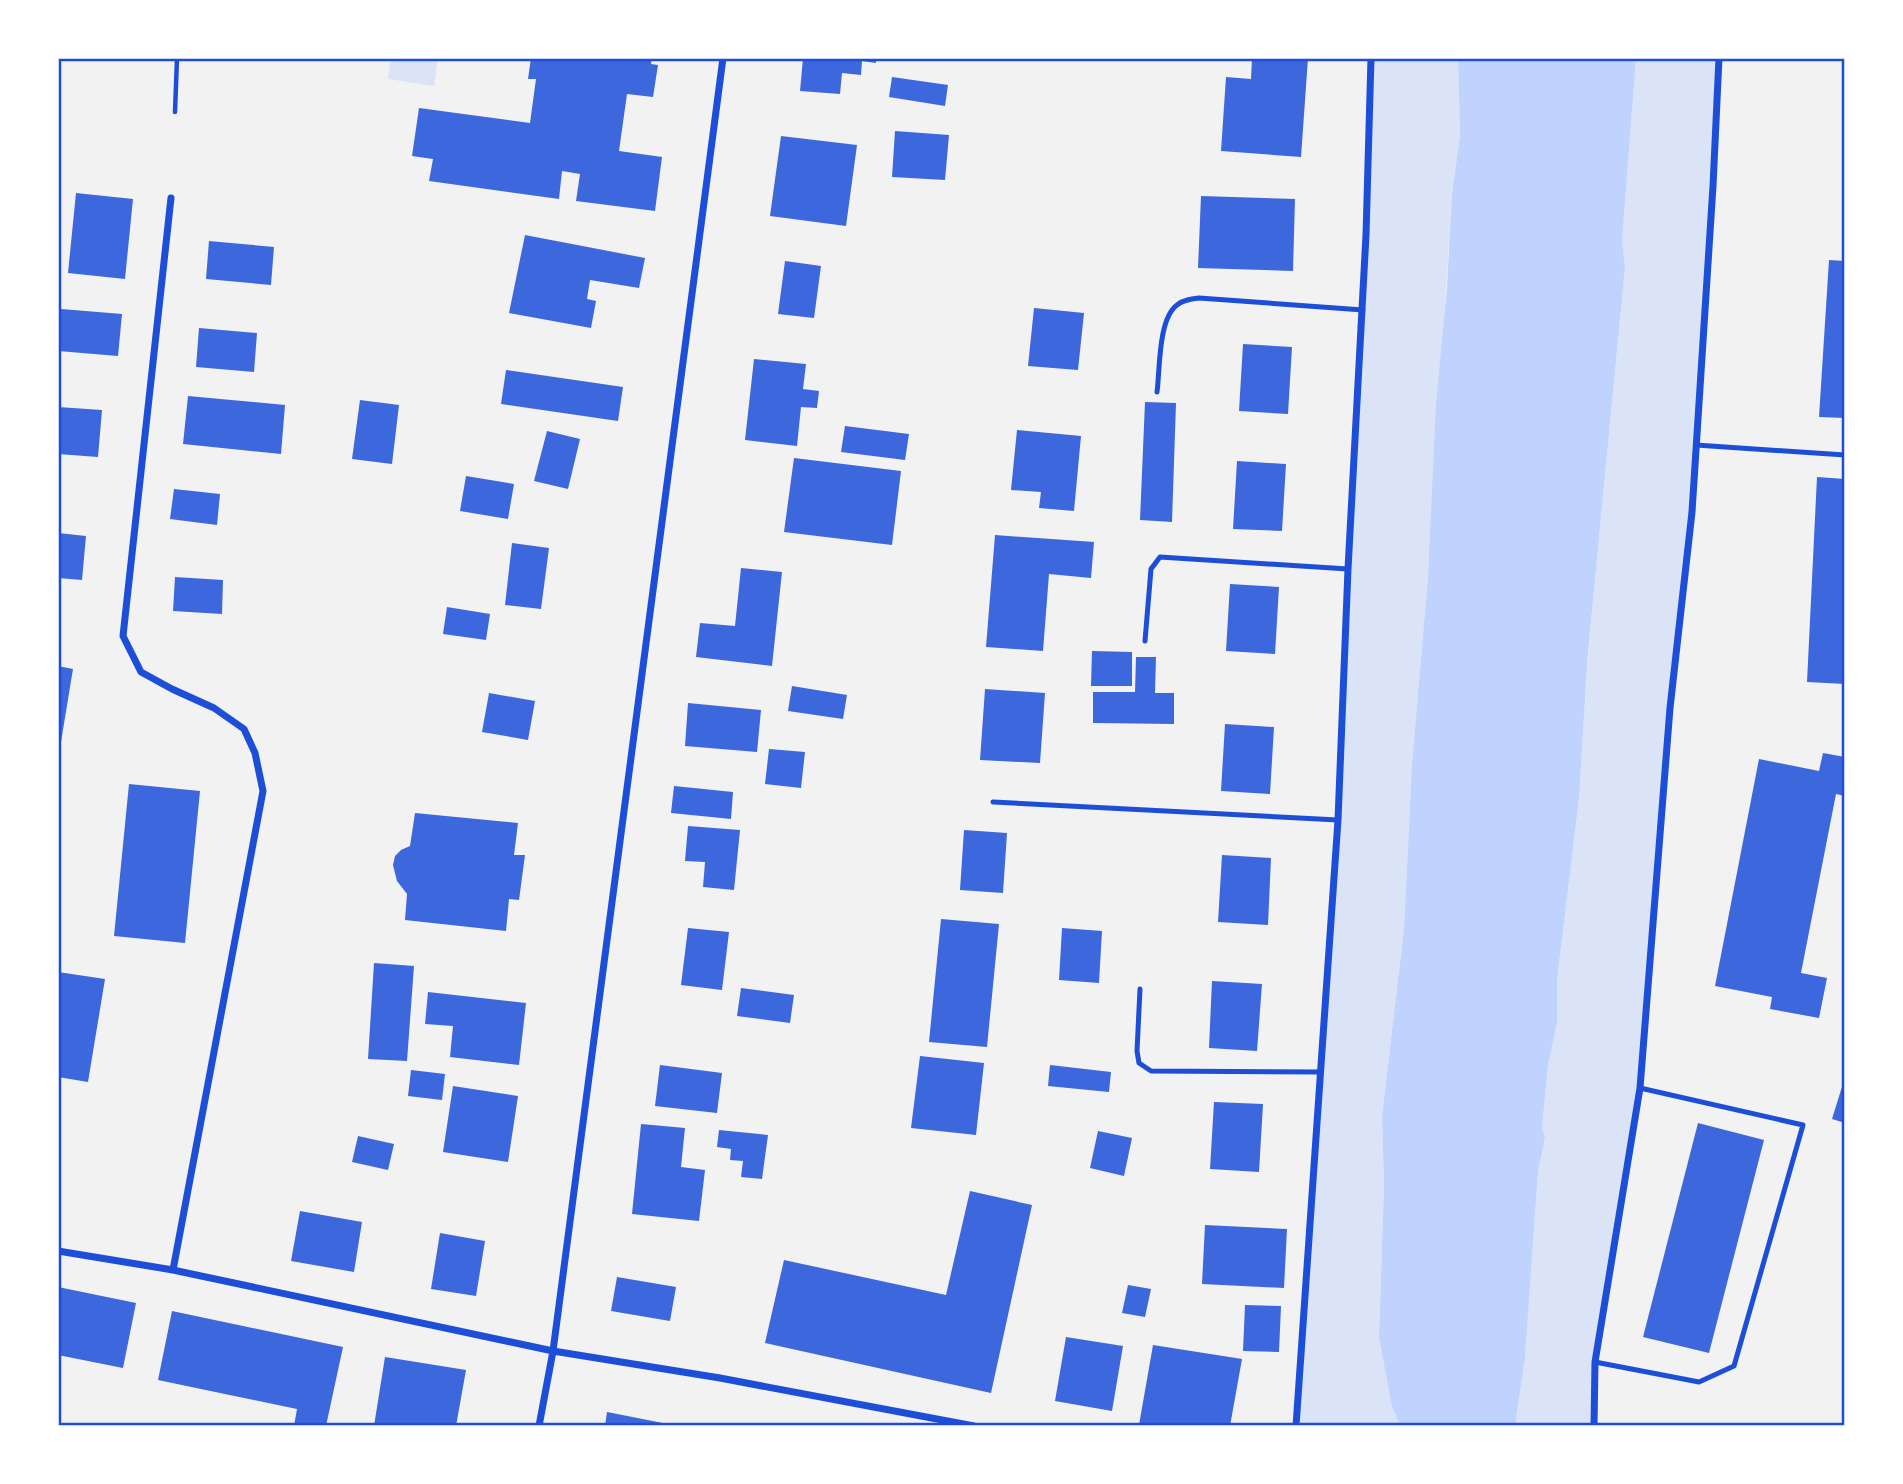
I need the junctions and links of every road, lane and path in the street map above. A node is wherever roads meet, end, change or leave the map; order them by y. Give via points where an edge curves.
1 (177, 58) edge
2 (723, 58) edge
3 (1371, 58) edge
4 (1719, 58) edge
5 (175, 112) dead end
6 (171, 198) dead end
7 (1363, 310) junction
8 (1157, 392) dead end
9 (1696, 445) junction
10 (1845, 455) edge
11 (1348, 569) junction
12 (1145, 641) dead end
13 (993, 802) dead end
14 (1338, 820) junction
15 (1140, 989) dead end
16 (1321, 1072) junction
17 (1640, 1088) junction
18 (58, 1251) edge
19 (173, 1270) junction
20 (553, 1350) junction
21 (1595, 1362) junction
22 (539, 1426) edge
23 (974, 1426) edge
24 (1296, 1426) edge
25 (1594, 1426) edge

1 - 5 path
2 - 20 street
3 - 7 street
4 - 9 street
6 - 19 street via 123,636 141,672 214,708 244,729 263,791
7 - 8 lane via 1187,300 1177,304 1164,323
7 - 11 street
9 - 10 lane
9 - 17 street
11 - 12 lane via 1160,557 1151,569
11 - 14 street
13 - 14 lane
14 - 16 street
15 - 16 lane via 1139,1063 1151,1071
16 - 24 street
17 - 21 street
17 - 21 lane via 1803,1125 1734,1366 1699,1382
18 - 19 street
19 - 20 street
20 - 22 street
20 - 23 street
21 - 25 street

